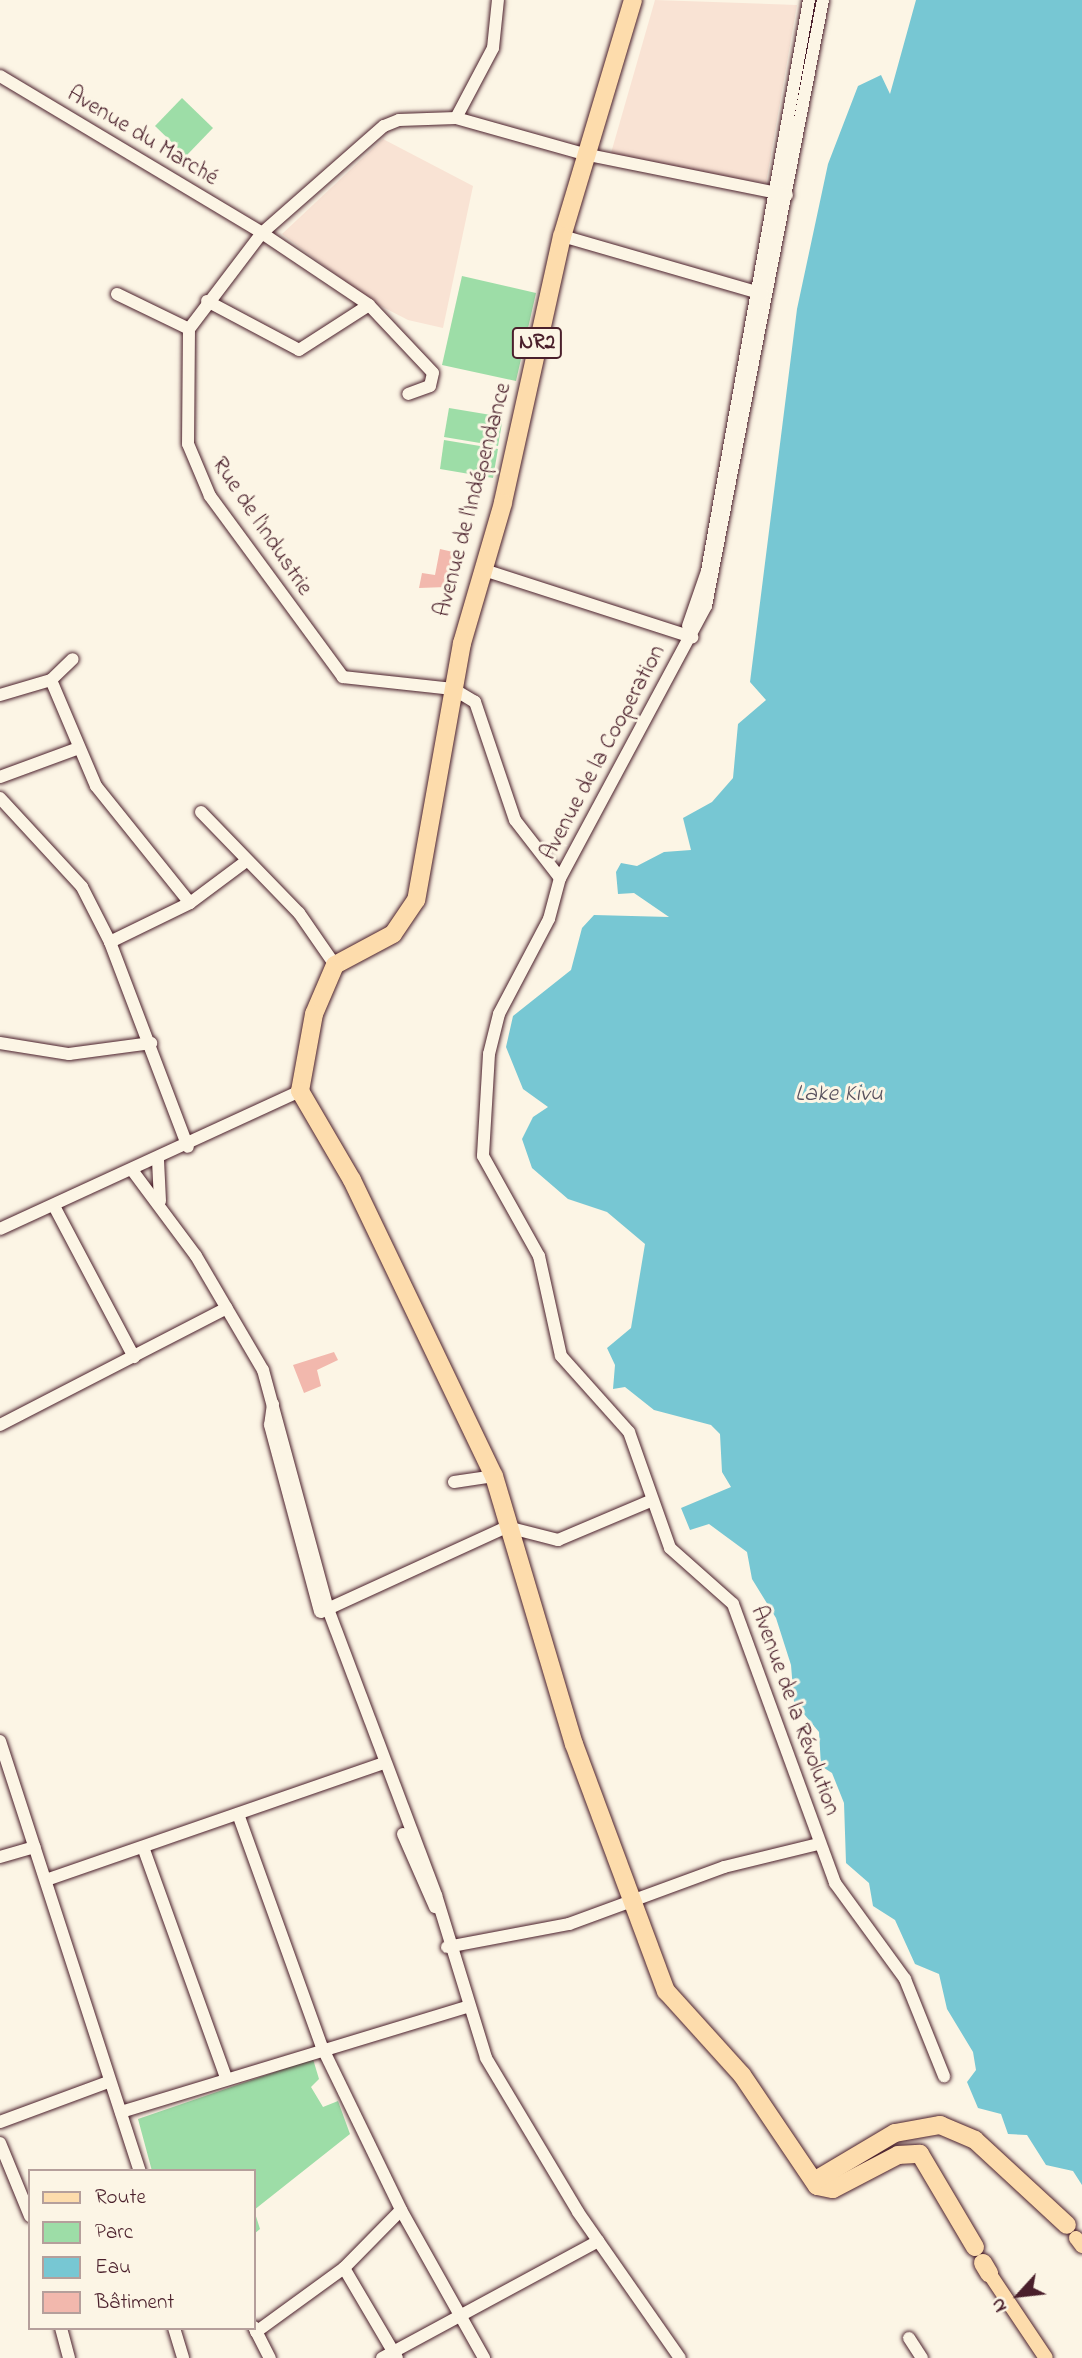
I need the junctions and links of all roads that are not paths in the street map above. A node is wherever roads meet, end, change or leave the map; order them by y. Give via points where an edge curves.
1 (498, 0) edge
2 (633, 0) edge
3 (809, 0) edge
4 (823, 0) edge
5 (0, 76) edge
6 (456, 118) junction
7 (584, 154) junction
8 (773, 193) junction
9 (787, 195) junction
10 (262, 233) junction
11 (562, 236) junction
12 (117, 294) dead end
13 (762, 294) junction
14 (207, 301) junction
15 (369, 305) junction
16 (188, 329) junction
17 (408, 394) dead end
18 (484, 570) junction
19 (688, 639) junction
20 (73, 659) dead end
21 (51, 680) junction
22 (453, 689) junction
23 (0, 695) edge
24 (79, 748) junction
25 (0, 777) edge
26 (0, 798) edge
27 (201, 812) dead end
28 (245, 862) junction
29 (561, 878) junction
30 (190, 902) junction
31 (110, 942) junction
32 (335, 965) junction
33 (0, 1043) edge
34 (151, 1043) junction
35 (300, 1091) junction
36 (188, 1147) junction
37 (158, 1160) junction
38 (132, 1170) junction
39 (160, 1201) junction
40 (54, 1206) junction
41 (0, 1229) edge
42 (227, 1308) junction
43 (134, 1357) junction
44 (0, 1425) edge
45 (494, 1476) junction
46 (454, 1482) dead end
47 (648, 1502) junction
48 (507, 1527) junction
49 (324, 1611) junction
50 (0, 1741) edge
51 (380, 1764) junction
52 (238, 1814) junction
53 (818, 1844) junction
54 (35, 1847) junction
55 (143, 1847) junction
56 (0, 1857) edge
57 (46, 1880) junction
58 (628, 1898) junction
59 (447, 1947) junction
60 (467, 2007) junction
61 (322, 2047) junction
62 (944, 2076) dead end
63 (226, 2078) junction
64 (108, 2082) junction
65 (121, 2112) junction
66 (0, 2122) edge
67 (0, 2143) edge
68 (139, 2169) edge
69 (814, 2181) junction
70 (401, 2210) junction
71 (28, 2211) edge
72 (1075, 2236) edge
73 (598, 2241) junction
74 (983, 2261) joint
75 (344, 2268) junction
76 (463, 2314) junction
77 (256, 2329) edge
78 (62, 2330) edge
79 (175, 2330) edge
80 (255, 2330) edge
81 (909, 2338) dead end
82 (391, 2356) edge
83 (69, 2358) edge
84 (183, 2358) edge
85 (270, 2358) edge
86 (484, 2358) edge
87 (681, 2358) edge
88 (922, 2358) edge
89 (1046, 2358) edge

1 - 6 street via 493,48
2 - 7 highway, Avenue de l'Indépendance / NR2
3 - 8 street
4 - 9 street
5 - 10 street, Avenue du Marché
6 - 7 street
6 - 10 street via 431,115 384,126
7 - 8 street
7 - 11 highway, Avenue de l'Indépendance / NR2
8 - 9 street
8 - 13 street
9 - 13 street
10 - 14 street
10 - 15 street, Avenue du Marché
11 - 13 street
11 - 18 highway, Avenue de l'Indépendance / NR2
12 - 16 street
13 - 19 street, Avenue de la Cooperation via 711,572
14 - 15 street via 299,350
14 - 16 street
15 - 17 street, Avenue du Marché via 433,373 430,386
16 - 22 street, Rue de l'Industrie via 188,444 195,472 329,662 357,682
18 - 19 street
18 - 22 highway, Avenue de l'Indépendance / NR2
19 - 29 street, Avenue de la Cooperation
20 - 21 street
21 - 23 street
21 - 24 street
22 - 29 street via 482,712 515,820
22 - 32 highway, Avenue de l'Indépendance via 416,900 393,934
24 - 25 street
24 - 30 street via 96,786
26 - 31 street via 82,887
27 - 28 street
28 - 30 street
28 - 32 street via 255,864 299,913
29 - 47 street, Avenue de la Révolution via 549,919 493,1033 482,1156 539,1256 556,1348 629,1432 642,1456
30 - 31 street
31 - 34 street
32 - 35 highway via 314,1014
33 - 34 street via 69,1054
34 - 36 street
35 - 36 street
35 - 45 highway via 352,1180
36 - 37 street
37 - 38 street
37 - 39 street
38 - 39 street
38 - 40 street
39 - 42 street
40 - 41 street
40 - 43 street
42 - 43 street
42 - 49 street via 251,1345 273,1405
43 - 44 street
45 - 46 street
45 - 48 highway
47 - 48 street via 558,1540
47 - 53 street, Avenue de la Révolution via 679,1560 733,1604
48 - 49 street
48 - 58 highway
49 - 51 street
50 - 54 street
51 - 52 street
51 - 59 street
52 - 55 street
52 - 61 street
53 - 58 street
53 - 62 street, Avenue de la Révolution via 835,1882 905,1979
54 - 56 street
54 - 57 street
55 - 57 street
55 - 63 street
57 - 64 street
58 - 59 street via 569,1924
58 - 69 highway via 678,2011 742,2075
59 - 60 street
60 - 61 street
60 - 73 street via 515,2111
61 - 63 street
61 - 70 street
63 - 65 street
64 - 65 street
64 - 66 street
65 - 68 street
67 - 71 street
69 - 72 highway via 895,2133 940,2125 975,2140
69 - 74 highway via 833,2189 898,2155 920,2154
70 - 75 street
70 - 76 street
73 - 76 street
73 - 87 street
74 - 89 main road
75 - 77 street
75 - 82 street
76 - 82 street
76 - 86 street
78 - 83 street
79 - 84 street
80 - 85 street
81 - 88 street

